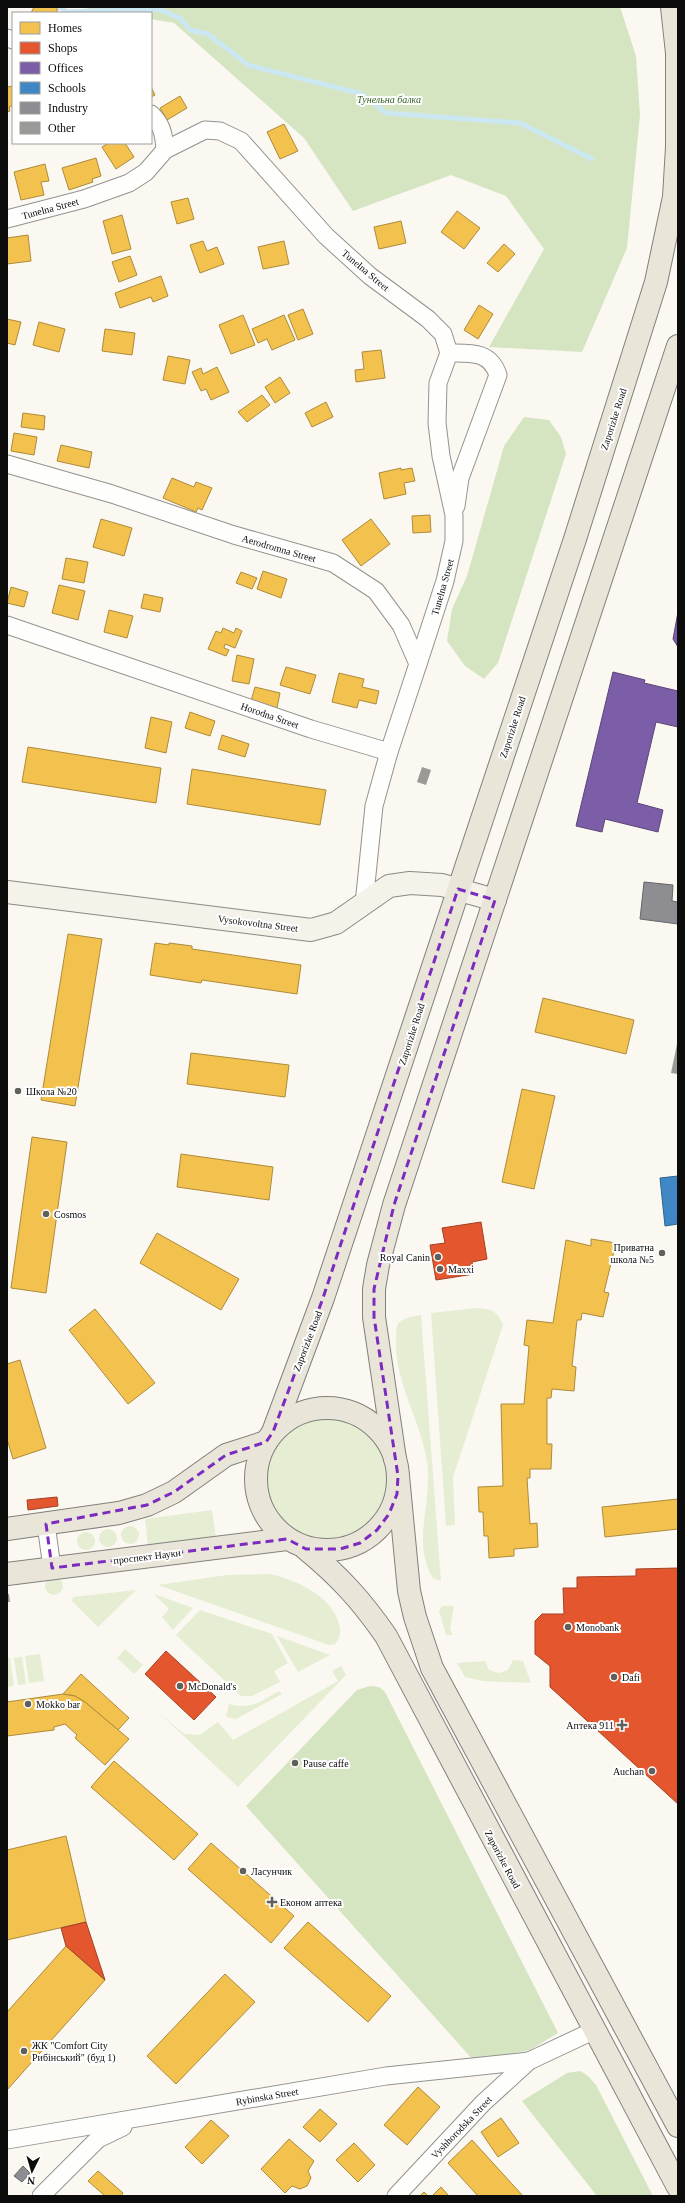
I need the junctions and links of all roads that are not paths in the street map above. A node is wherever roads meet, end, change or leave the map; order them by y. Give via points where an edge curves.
1 (672, 7) edge
2 (152, 115) edge
3 (165, 150) junction
4 (7, 220) edge
5 (678, 346) edge
6 (449, 352) junction
7 (7, 464) edge
8 (454, 515) junction
9 (7, 625) edge
10 (418, 664) junction
11 (389, 752) junction
12 (458, 889) junction
13 (7, 892) edge
14 (495, 900) junction
15 (364, 904) junction
16 (269, 1437) junction
17 (397, 1467) junction
18 (46, 1524) junction
19 (7, 1529) edge
20 (297, 1544) junction
21 (52, 1568) junction
22 (7, 1574) edge
23 (595, 2030) junction
24 (529, 2061) junction
25 (141, 2118) junction
26 (678, 2126) edge
27 (7, 2140) edge
28 (678, 2187) edge
29 (41, 2196) edge
30 (396, 2196) edge

1 - 12 main road, Zaporizke Road via 677,61 677,147 674,197 656,282 575,539
2 - 3 street via 158,120 163,133
3 - 4 street, Tunelna Street via 146,172 129,183 84,199
3 - 6 street, Tunelna Street via 205,130 220,132 241,141 326,236 370,276 428,319 443,334
5 - 14 main road
6 - 8 street, Tunelna Street via 438,383 437,423 441,456
6 - 8 street via 486,357 495,365 498,375 460,478
7 - 10 street, Aerodromna Street via 333,563 376,592 401,625
8 - 10 street, Tunelna Street via 454,541 445,581
9 - 11 street, Horodna Street via 311,729
10 - 11 street
11 - 15 street via 374,806
12 - 14 main road, Vysokovoltna Street
12 - 15 main road, Vysokovoltna Street via 410,883 389,886
12 - 16 main road, Zaporizke Road via 323,1298
13 - 15 main road, Vysokovoltna Street via 311,930 336,923
14 - 17 main road via 394,1205 378,1265 374,1289 374,1317
16 - 17 main road via 290,1418 311,1409 333,1408 355,1413 374,1425 388,1442
16 - 18 main road via 226,1455 174,1492 147,1505 119,1513
16 - 20 main road via 258,1458 255,1476 256,1495 273,1527
17 - 20 main road via 397,1494 390,1514 377,1530 360,1543 340,1549
17 - 26 main road via 409,1591 432,1668
18 - 19 main road
18 - 21 street
20 - 21 main road, проспект Науки
20 - 23 main road, Zaporizke Road via 345,1582 386,1636
21 - 22 main road, проспект Науки
23 - 24 street
23 - 28 main road, Zaporizke Road
24 - 25 street, Rybinska Street via 386,2076
24 - 30 street, Vyshhorodska Street via 483,2103
25 - 27 street, Rybinska Street
25 - 29 street via 98,2139

